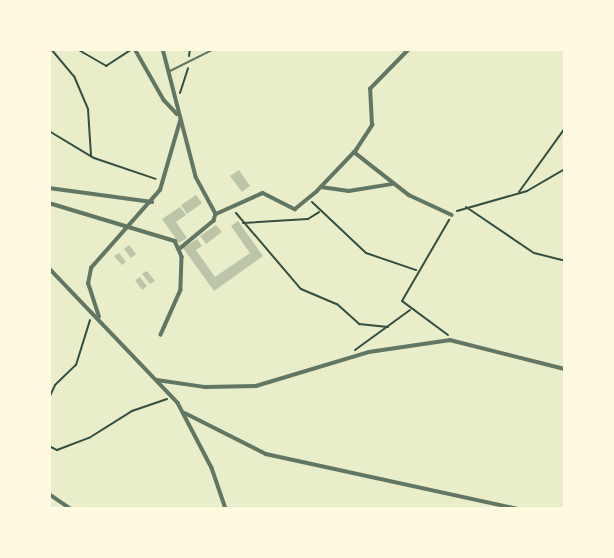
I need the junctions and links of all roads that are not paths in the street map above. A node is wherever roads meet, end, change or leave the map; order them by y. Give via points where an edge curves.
1 (133, 49) edge
2 (163, 49) edge
3 (214, 49) edge
4 (409, 49) edge
5 (169, 71) junction
6 (179, 116) junction
7 (180, 121) junction
8 (354, 152) junction
9 (392, 184) junction
10 (321, 187) junction
11 (49, 188) edge
12 (152, 202) junction
13 (49, 203) edge
14 (216, 214) junction
15 (452, 215) road end
16 (128, 228) junction
17 (180, 249) junction
18 (49, 268) edge
19 (100, 321) junction
20 (161, 335) dead end
21 (565, 369) edge
22 (157, 380) junction
23 (185, 413) junction
24 (49, 494) edge
25 (71, 509) edge
26 (226, 509) edge
27 (519, 509) edge

1 - 6 street
2 - 5 street
3 - 5 lane
4 - 8 street via 370,89 372,125
5 - 6 street
6 - 7 street
7 - 12 street via 164,181
7 - 14 street via 196,177
8 - 9 street
8 - 10 street
9 - 10 street via 349,191
9 - 15 street
10 - 14 street via 291,209 263,193
11 - 12 street
12 - 16 street
13 - 16 street
14 - 17 street via 214,221
16 - 17 street via 168,236
16 - 19 street via 90,268 90,294
17 - 20 street via 181,290 172,320
18 - 19 street
19 - 22 street
21 - 22 street via 458,341 413,344 343,359 257,386 205,387
22 - 23 street
23 - 26 street
23 - 27 street via 265,454
24 - 25 street

